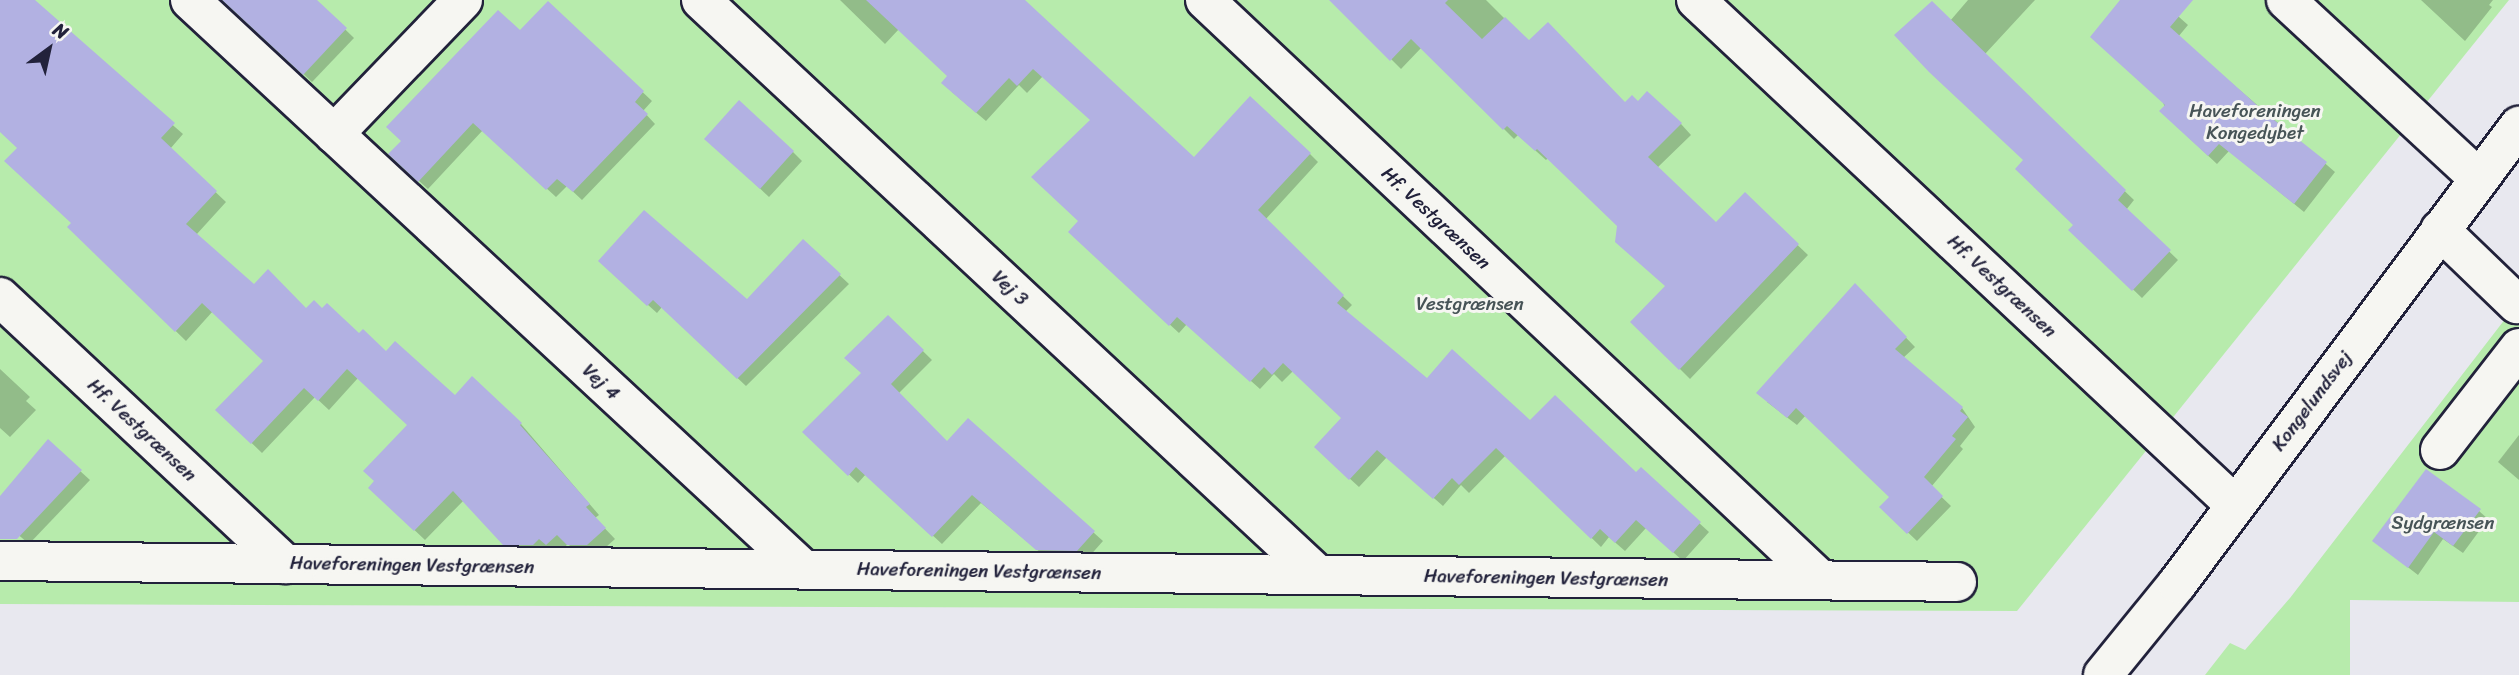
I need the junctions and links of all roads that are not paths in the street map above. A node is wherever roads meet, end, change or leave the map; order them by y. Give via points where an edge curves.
1 (190, 0) edge
2 (463, 0) edge
3 (701, 0) edge
4 (1205, 0) edge
5 (1696, 0) edge
6 (2286, 0) edge
7 (2519, 126) edge
8 (334, 134) junction
9 (2479, 179) junction
10 (2440, 230) junction
11 (0, 297) edge
12 (2517, 304) dead end
13 (2519, 348) edge
14 (2440, 450) dead end
15 (2234, 504) junction
16 (0, 561) edge
17 (285, 564) junction
18 (803, 569) junction
19 (1318, 575) junction
20 (1821, 580) junction
21 (1957, 582) dead end
22 (2103, 675) edge

1 - 8 street
2 - 8 street
3 - 19 street, Vej 3
4 - 20 street, Hf. Vestgrænsen
5 - 15 street, Hf. Vestgrænsen
6 - 9 street
7 - 9 street, Kongelundsvej
8 - 18 street, Vej 4
9 - 10 street, Kongelundsvej
10 - 12 street
10 - 15 street, Kongelundsvej
11 - 17 street, Hf. Vestgrænsen
13 - 14 street
15 - 22 street, Kongelundsvej
16 - 17 street, Haveforeningen Vestgrænsen
17 - 18 street, Haveforeningen Vestgrænsen
18 - 19 street, Haveforeningen Vestgrænsen
19 - 20 street, Haveforeningen Vestgrænsen
20 - 21 street, Haveforeningen Vestgrænsen

